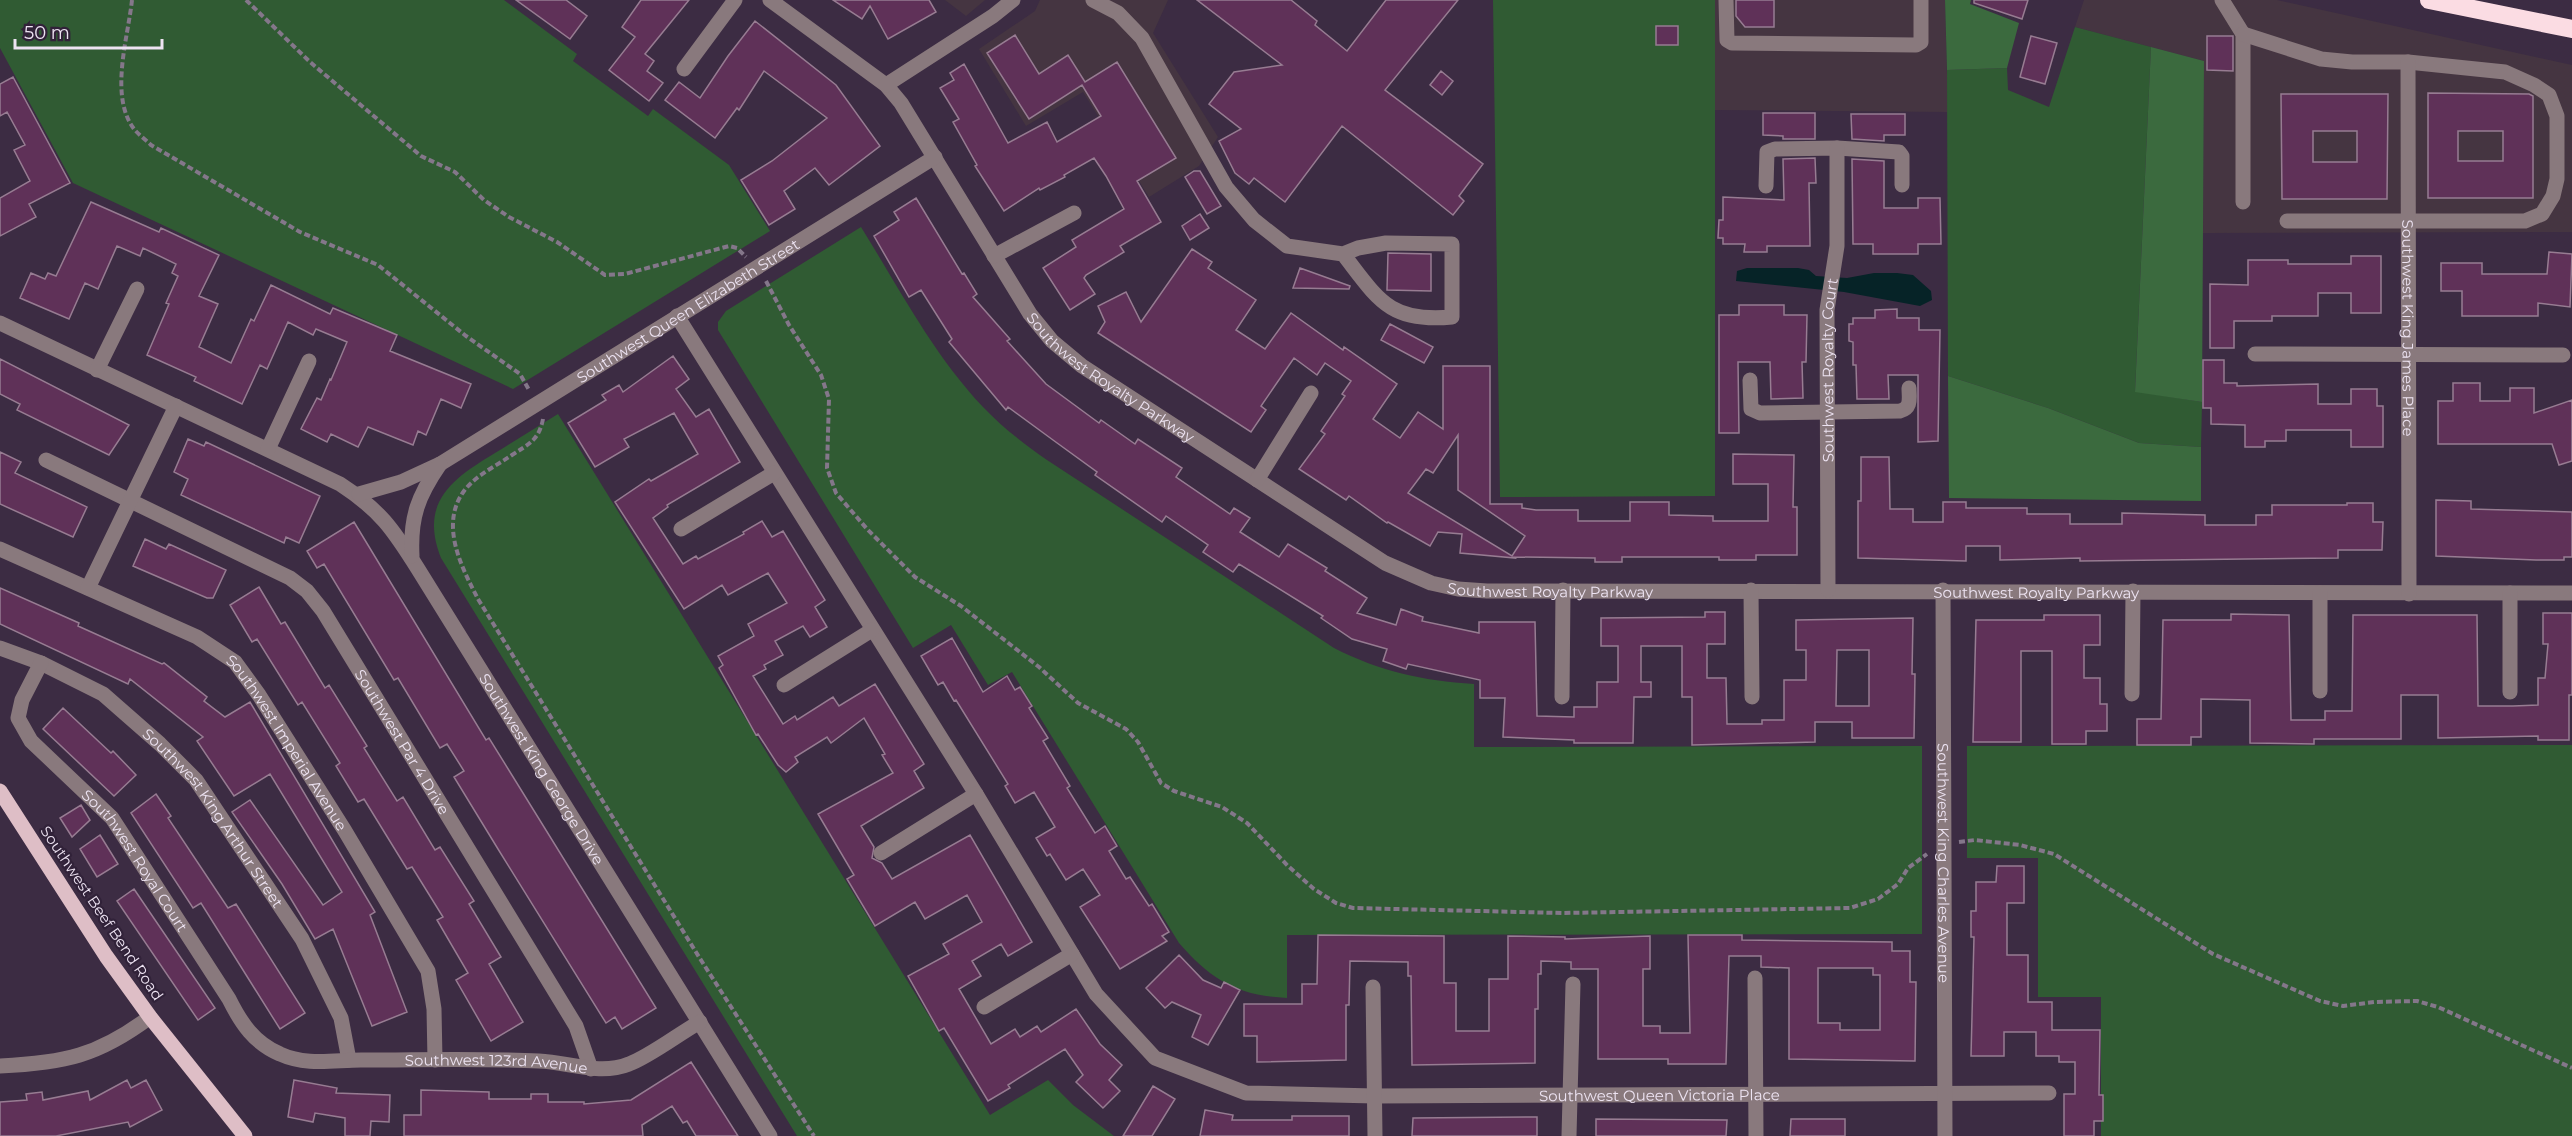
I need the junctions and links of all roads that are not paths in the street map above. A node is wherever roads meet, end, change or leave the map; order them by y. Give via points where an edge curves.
1 (735, 0) edge
2 (770, 0) edge
3 (1013, 0) edge
4 (1093, 0) edge
5 (1726, 0) edge
6 (1921, 0) edge
7 (2222, 0) edge
8 (2429, 0) edge
9 (2572, 29) edge
10 (2243, 34) junction
11 (2408, 62) junction
12 (684, 69) dead end
13 (886, 85) junction
14 (1837, 148) junction
15 (935, 158) junction
16 (1902, 185) dead end
17 (1766, 186) dead end
18 (2243, 202) dead end
19 (1074, 213) dead end
20 (2288, 221) dead end
21 (2408, 221) junction
22 (1343, 254) junction
23 (994, 256) junction
24 (137, 289) dead end
25 (677, 316) junction
26 (0, 323) edge
27 (2256, 354) dead end
28 (2409, 355) junction
29 (2563, 355) dead end
30 (309, 361) dead end
31 (97, 370) junction
32 (1750, 380) dead end
33 (1909, 388) dead end
34 (1311, 393) dead end
35 (176, 406) junction
36 (1826, 412) junction
37 (268, 449) junction
38 (46, 460) dead end
39 (440, 464) junction
40 (774, 473) junction
41 (1257, 480) junction
42 (359, 494) junction
43 (130, 501) junction
44 (681, 529) dead end
45 (0, 549) edge
46 (412, 559) junction
47 (88, 588) junction
48 (1563, 590) junction
49 (1751, 590) junction
50 (1828, 590) junction
51 (1943, 590) junction
52 (2133, 591) junction
53 (2320, 593) junction
54 (2510, 593) junction
55 (2572, 593) edge
56 (2409, 594) junction
57 (872, 630) junction
58 (0, 648) edge
59 (41, 663) junction
60 (784, 685) dead end
61 (2320, 691) dead end
62 (2510, 692) dead end
63 (2132, 694) dead end
64 (1562, 697) dead end
65 (1752, 697) dead end
66 (0, 791) edge
67 (976, 794) junction
68 (881, 853) dead end
69 (1072, 954) junction
70 (1755, 978) dead end
71 (1572, 984) dead end
72 (1373, 987) dead end
73 (984, 1007) dead end
74 (150, 1017) junction
75 (700, 1022) junction
76 (280, 1055) joint
77 (349, 1060) junction
78 (435, 1060) junction
79 (0, 1066) edge
80 (591, 1069) junction
81 (1755, 1093) junction
82 (1944, 1093) junction
83 (2049, 1093) dead end
84 (1570, 1094) junction
85 (1375, 1096) junction
86 (245, 1136) edge
87 (770, 1136) edge
88 (1375, 1136) edge
89 (1569, 1136) edge
90 (1756, 1136) edge
91 (1945, 1136) edge

1 - 12 street
2 - 13 street, Southwest Royalty Parkway
3 - 13 street
4 - 22 street via 1118,13 1142,38 1227,187 1254,220 1287,246
5 - 6 street via 1727,40 1732,44 1916,45 1921,42
7 - 10 street
8 - 9 highway
10 - 11 street via 2321,59
10 - 18 street
11 - 21 street, Southwest King James Place
11 - 21 street via 2505,72 2549,95 2557,116 2557,179 2553,196 2542,214 2525,221
13 - 15 street, Southwest Royalty Parkway
14 - 16 street via 1899,152
14 - 17 street via 1770,150 1766,157
14 - 36 street, Southwest Royalty Court
15 - 23 street, Southwest Royalty Parkway
15 - 25 street, Southwest Queen Elizabeth Street
19 - 23 street
20 - 21 street
21 - 28 street, Southwest King James Place
22 - 22 street via 1390,308 1411,317 1452,317 1452,244 1386,243
23 - 41 street, Southwest Royalty Parkway via 1052,341 1082,366
24 - 31 street
25 - 39 street, Southwest Queen Elizabeth Street
25 - 40 street, Southwest Queen Victoria Place
26 - 31 street, Southwest King George Drive
27 - 28 street
28 - 29 street
28 - 56 street, Southwest King James Place
30 - 37 street
31 - 35 street, Southwest King George Drive
32 - 36 street via 1750,404 1755,411
33 - 36 street via 1906,410
34 - 41 street
35 - 37 street, Southwest King George Drive
35 - 43 street
36 - 50 street, Southwest Royalty Court
37 - 42 street, Southwest King George Drive
38 - 43 street, Southwest Par 4 Drive
39 - 42 street, Southwest Queen Elizabeth Street
39 - 46 street, Southwest Queen Elizabeth Street via 416,508 411,532
40 - 44 street
40 - 57 street, Southwest Queen Victoria Place
41 - 48 street, Southwest Royalty Parkway via 1340,536 1407,574 1458,589
42 - 46 street, Southwest King George Drive via 385,519
43 - 47 street
43 - 80 street, Southwest Par 4 Drive via 290,578 312,598 576,1026
45 - 47 street, Southwest Imperial Avenue
46 - 75 street, Southwest King George Drive
47 - 78 street, Southwest Imperial Avenue via 197,637 235,662 345,831 428,971 434,1009
48 - 49 street, Southwest Royalty Parkway
48 - 64 street
49 - 50 street, Southwest Royalty Parkway
49 - 65 street
50 - 51 street, Southwest Royalty Parkway
51 - 52 street, Southwest Royalty Parkway
51 - 82 street, Southwest King Charles Avenue
52 - 53 street, Southwest Royalty Parkway
52 - 63 street
53 - 56 street, Southwest Royalty Parkway
53 - 61 street
54 - 55 street, Southwest Royalty Parkway
54 - 56 street, Southwest Royalty Parkway
54 - 62 street
57 - 60 street
57 - 67 street, Southwest Queen Victoria Place
58 - 59 street, Southwest King Arthur Street
59 - 76 street, Southwest Royal Court via 22,700 18,718 31,741 112,818 242,1024
59 - 77 street, Southwest King Arthur Street via 103,694 196,780 302,939 341,1018
66 - 74 main road, Southwest Beef Bend Road
67 - 68 street
67 - 69 street, Southwest Queen Victoria Place
69 - 73 street
69 - 85 street, Southwest Queen Victoria Place via 1096,994 1155,1058 1246,1094
70 - 81 street
71 - 84 street
72 - 85 street
74 - 79 street via 102,1049 42,1064
74 - 86 main road, Southwest Beef Bend Road
75 - 80 street, Southwest 123rd Avenue via 629,1064
75 - 87 street, Southwest King George Drive
76 - 77 street, Southwest 123rd Avenue via 309,1062
77 - 78 street, Southwest 123rd Avenue
78 - 80 street, Southwest 123rd Avenue via 541,1061
81 - 82 street, Southwest Queen Victoria Place
81 - 84 street, Southwest Queen Victoria Place
81 - 90 street
82 - 83 street, Southwest Queen Victoria Place
82 - 91 street, Southwest King Charles Avenue
84 - 85 street, Southwest Queen Victoria Place
84 - 89 street
85 - 88 street

